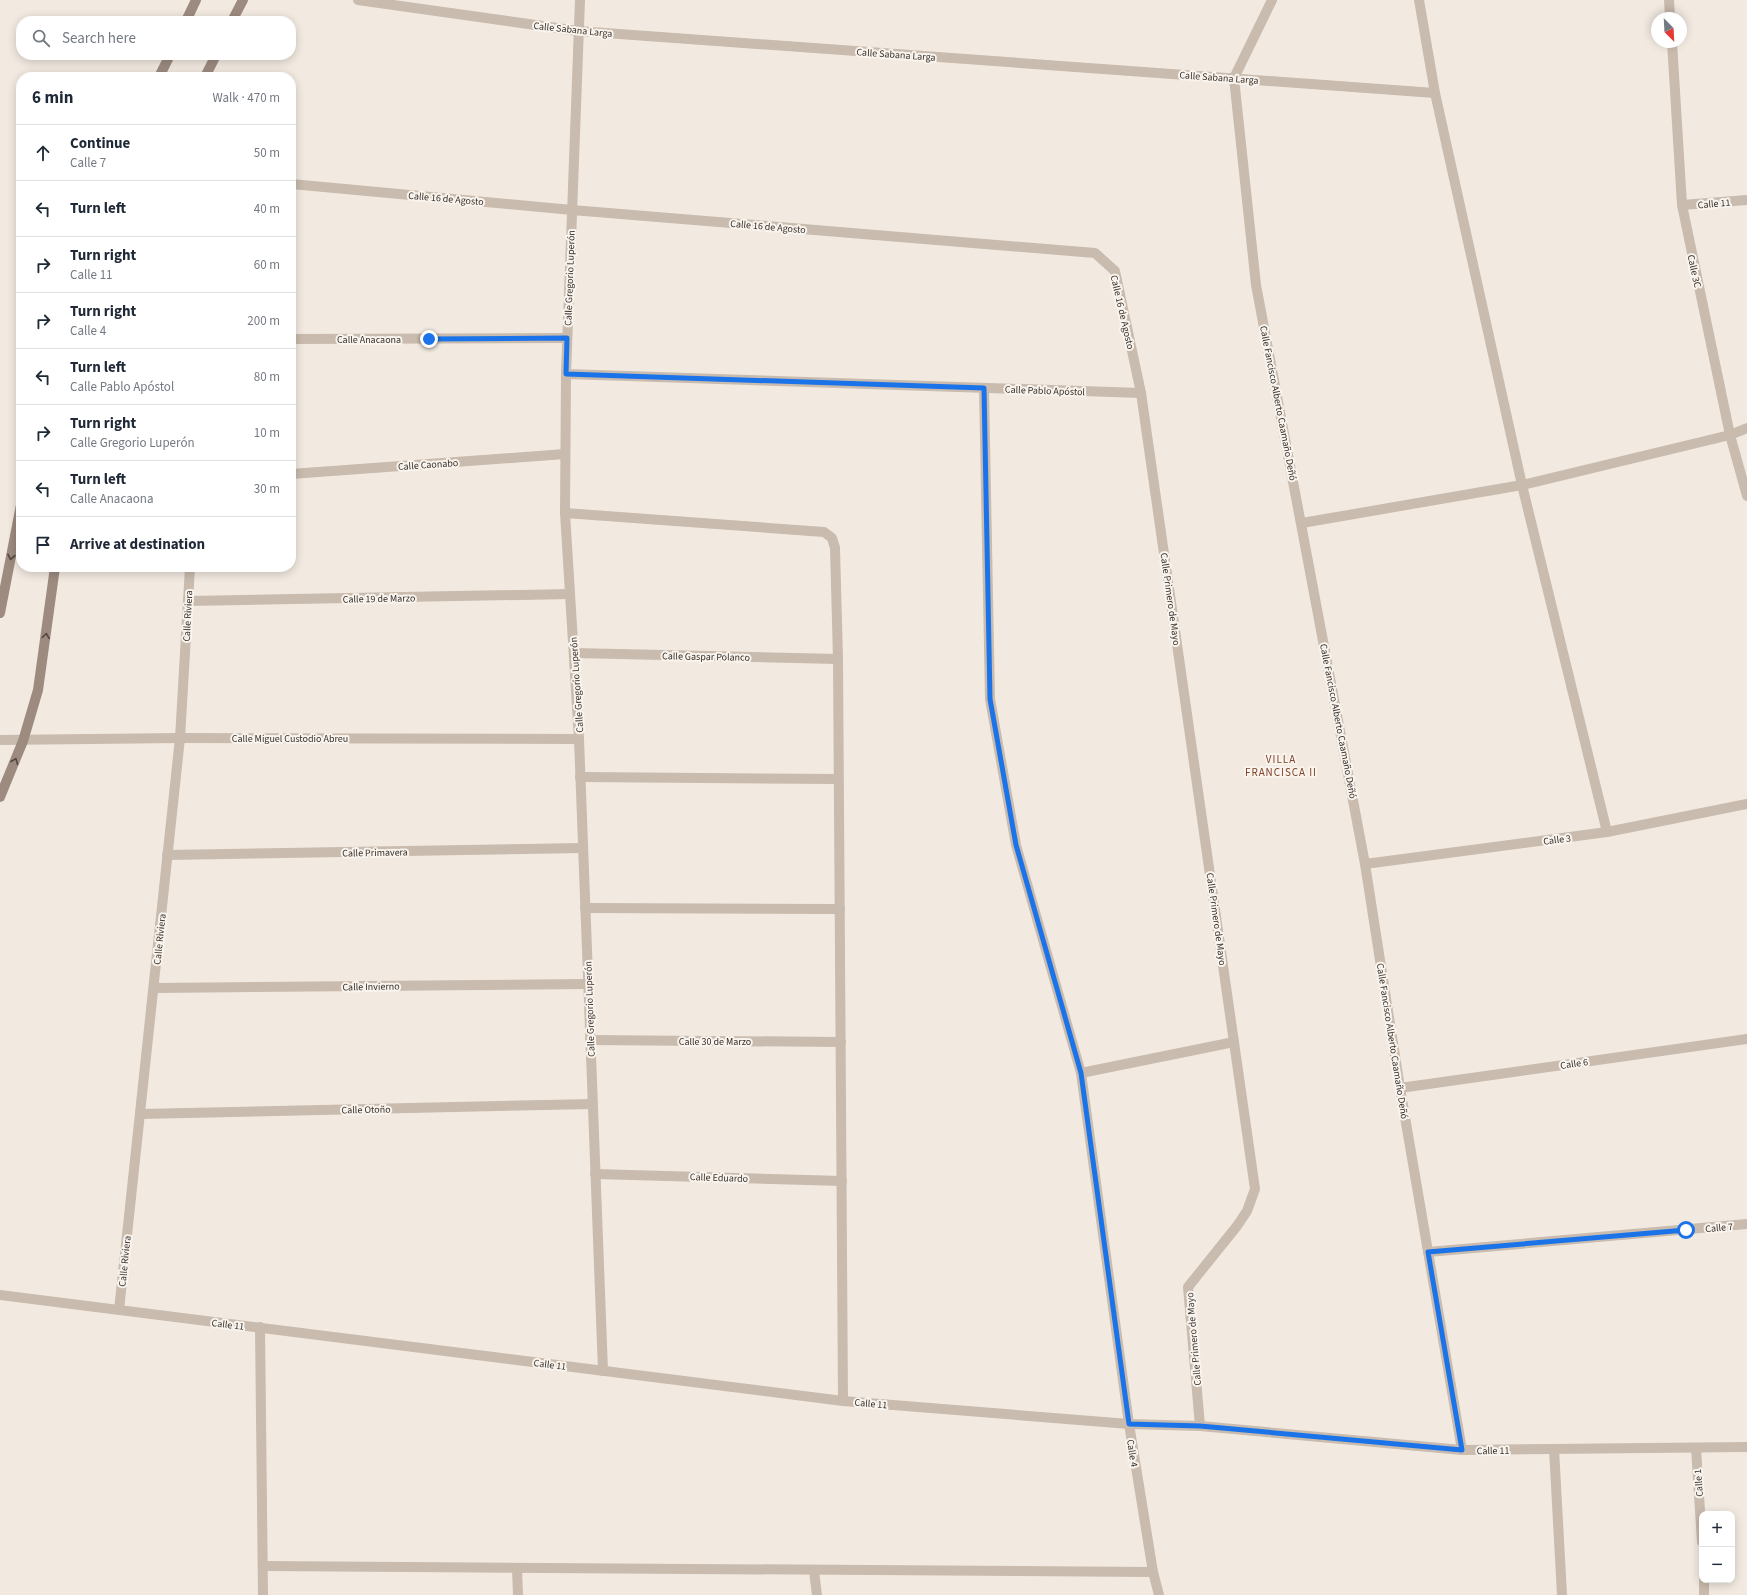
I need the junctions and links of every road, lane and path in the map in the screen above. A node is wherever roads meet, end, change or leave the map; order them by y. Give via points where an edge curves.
1 (196, 0) edge
2 (243, 0) edge
3 (358, 0) edge
4 (580, 0) edge
5 (1272, 0) edge
6 (1420, 0) edge
7 (1669, 0) edge
8 (1670, 12) edge
9 (188, 16) edge
10 (235, 16) edge
11 (578, 31) junction
12 (1672, 48) edge
13 (168, 60) edge
14 (214, 60) edge
15 (162, 72) edge
16 (208, 72) edge
17 (1234, 78) junction
18 (1435, 93) junction
19 (296, 184) edge
20 (1747, 200) edge
21 (1682, 205) junction
22 (572, 210) junction
23 (567, 338) junction
24 (296, 340) edge
25 (566, 374) junction
26 (984, 388) junction
27 (1141, 393) junction
28 (1747, 428) edge
29 (1730, 435) junction
30 (565, 454) junction
31 (296, 474) edge
32 (1522, 485) junction
33 (1747, 496) edge
34 (565, 513) junction
35 (1302, 523) junction
36 (16, 531) edge
37 (54, 572) edge
38 (190, 572) edge
39 (570, 594) junction
40 (188, 601) junction
41 (0, 613) edge
42 (574, 653) junction
43 (838, 659) junction
44 (180, 738) junction
45 (579, 739) junction
46 (0, 740) edge
47 (23, 741) junction
48 (580, 777) junction
49 (838, 779) junction
50 (0, 797) edge
51 (1747, 804) edge
52 (1607, 832) junction
53 (583, 848) junction
54 (167, 855) junction
55 (1365, 864) junction
56 (585, 908) junction
57 (840, 909) junction
58 (588, 984) junction
59 (154, 988) junction
60 (1747, 1039) edge
61 (590, 1040) junction
62 (841, 1042) junction
63 (1234, 1042) junction
64 (1081, 1073) junction
65 (1400, 1088) junction
66 (592, 1104) junction
67 (140, 1114) junction
68 (595, 1174) junction
69 (842, 1181) junction
70 (1747, 1224) edge
71 (1428, 1252) junction
72 (0, 1295) edge
73 (119, 1310) junction
74 (260, 1327) junction
75 (602, 1371) junction
76 (843, 1401) junction
77 (1129, 1424) junction
78 (1200, 1426) junction
79 (1696, 1448) junction
80 (1747, 1448) edge
81 (1554, 1449) junction
82 (1462, 1450) junction
83 (1700, 1511) edge
84 (263, 1566) junction
85 (517, 1569) junction
86 (814, 1571) junction
87 (1153, 1572) junction
88 (1704, 1583) edge
89 (263, 1595) edge
90 (518, 1595) edge
91 (817, 1595) edge
92 (1159, 1595) edge
93 (1562, 1595) edge
94 (1704, 1595) edge

1 - 9 main road
2 - 10 main road
3 - 11 street, Calle Sabana Larga
4 - 11 street, Calle Gregorio Luperón
5 - 17 street
6 - 18 street
7 - 8 street
11 - 17 street, Calle Sabana Larga
11 - 22 street, Calle Gregorio Luperón
12 - 21 street, Calle 3C
13 - 15 main road
14 - 16 main road
17 - 18 street, Calle Sabana Larga
17 - 35 street, Calle Fancisco Alberto Caamaño Deñó via 1256,285
18 - 32 street
19 - 22 street, Calle 16 de Agosto
20 - 21 street, Calle 11
21 - 29 street, Calle 3C
22 - 23 street, Calle Gregorio Luperón
22 - 27 street, Calle 16 de Agosto via 1095,254 1115,272
23 - 24 street, Calle Anacaona
23 - 25 street, Calle Gregorio Luperón
25 - 26 street, Calle Pablo Apóstol
25 - 30 street, Calle Gregorio Luperón
26 - 27 street, Calle Pablo Apóstol
26 - 64 street, Calle 4 via 990,699 1016,845
27 - 63 street, Calle Primero de Mayo
28 - 29 street
29 - 32 street
29 - 33 street, Calle 3C
30 - 31 street, Calle Caonabo
30 - 34 street, Calle Gregorio Luperón
32 - 35 street
32 - 52 street
34 - 39 street, Calle Gregorio Luperón
34 - 43 street via 824,532 832,538 835,548
35 - 55 street, Calle Fancisco Alberto Caamaño Deñó
36 -> 41 main road
47 -> 37 main road via 38,690
38 - 40 street, Calle Riviera
39 - 40 street, Calle 19 de Marzo
39 - 42 street, Calle Gregorio Luperón
40 - 44 street, Calle Riviera
42 - 43 street, Calle Gaspar Polanco
42 - 45 street, Calle Gregorio Luperón
43 - 49 street
44 - 45 street, Calle Miguel Custodio Abreu
44 - 47 street, Calle Miguel Custodio Abreu
44 - 54 street, Calle Riviera
45 - 48 street, Calle Gregorio Luperón
46 - 47 street, Calle Miguel Custodio Abreu
50 -> 47 main road
48 - 49 street
48 - 53 street, Calle Gregorio Luperón
49 - 57 street
51 - 52 street, Calle 3
52 - 55 street, Calle 3
53 - 54 street, Calle Primavera
53 - 56 street, Calle Gregorio Luperón
54 - 59 street, Calle Riviera
55 - 65 street, Calle Fancisco Alberto Caamaño Deñó
56 - 57 street
56 - 58 street, Calle Gregorio Luperón
57 - 62 street
58 - 59 street, Calle Invierno
58 - 61 street, Calle Gregorio Luperón
59 - 67 street, Calle Riviera
60 - 65 street, Calle 6
61 - 62 street, Calle 30 de Marzo
61 - 66 street, Calle Gregorio Luperón
62 - 69 street
63 - 64 street
63 - 78 street, Calle Primero de Mayo via 1255,1189 1247,1211 1237,1226 1188,1287
64 - 77 street, Calle 4
65 - 71 street, Calle Fancisco Alberto Caamaño Deñó
66 - 67 street, Calle Otoño
66 - 68 street, Calle Gregorio Luperón
67 - 73 street, Calle Riviera
68 - 69 street, Calle Eduardo
68 - 75 street, Calle Gregorio Luperón
69 - 76 street
70 - 71 street, Calle 7
71 - 82 street, Calle Fancisco Alberto Caamaño Deñó
72 - 73 street, Calle 11
73 - 74 street, Calle 11
74 - 75 street, Calle 11
74 - 84 street
75 - 76 street, Calle 11
76 - 77 street, Calle 11
77 - 78 street, Calle 11
77 - 87 street, Calle 4
78 - 82 street, Calle 11
79 - 80 street, Calle 11
79 - 81 street, Calle 11
79 - 83 street, Calle 1
81 - 82 street, Calle 11
81 - 93 street
84 - 85 street
84 - 89 street
85 - 86 street
85 - 90 street
86 - 87 street
86 - 91 street
87 - 92 street, Calle 4
88 - 94 street

